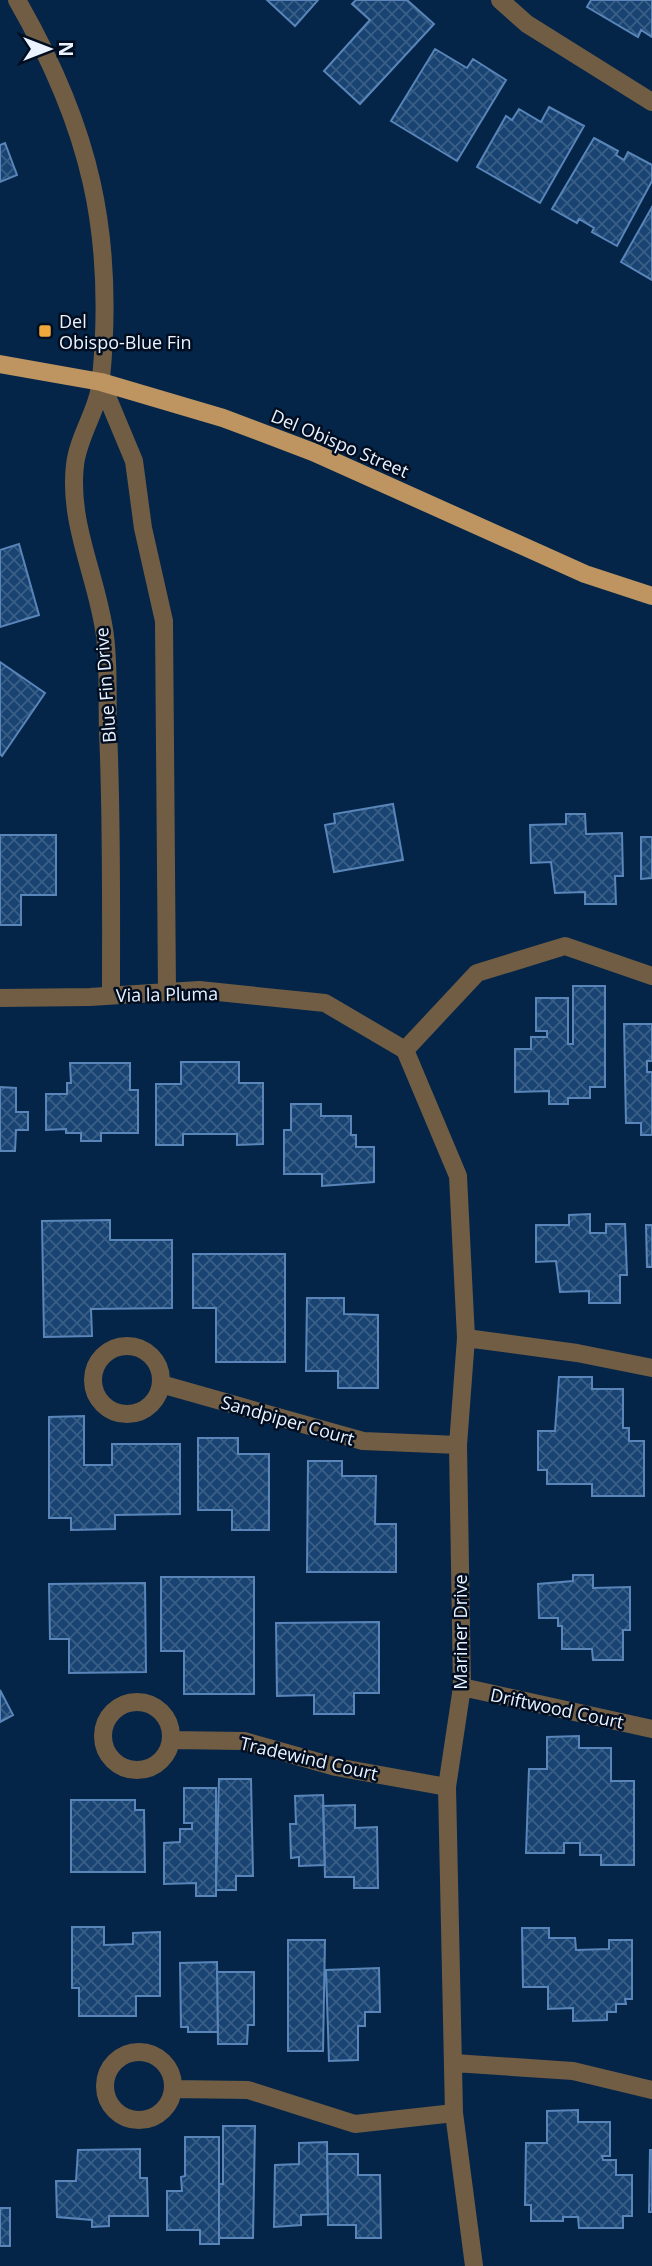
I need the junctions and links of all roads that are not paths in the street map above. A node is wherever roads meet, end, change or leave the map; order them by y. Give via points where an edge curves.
1 (17, 0) edge
2 (500, 0) edge
3 (652, 102) edge
4 (0, 364) edge
5 (101, 382) junction
6 (652, 596) edge
7 (652, 976) edge
8 (167, 992) junction
9 (111, 995) junction
10 (0, 998) edge
11 (405, 1049) junction
12 (466, 1338) junction
13 (652, 1368) edge
14 (161, 1384) dead end
15 (458, 1445) junction
16 (462, 1687) junction
17 (652, 1729) edge
18 (171, 1740) dead end
19 (447, 1787) junction
20 (454, 2063) junction
21 (173, 2089) dead end
22 (652, 2090) edge
23 (454, 2113) junction
24 (474, 2266) edge

1 - 5 street, Blue Fin Drive via 67,99 97,200 105,270
2 - 3 street via 527,24
4 - 5 main road, Del Obispo Street
5 - 6 main road, Del Obispo Street via 223,418 313,452 585,574
5 - 8 street, Blue Fin Drive via 134,461 143,528 164,621
5 - 9 street, Blue Fin Drive via 75,464 78,526 105,635 112,823
7 - 11 street via 565,946 477,973
8 - 9 street, Via la Pluma
8 - 11 street, Via la Pluma via 199,990 325,1003
9 - 10 street, Via la Pluma
11 - 12 street, Mariner Drive via 458,1176
12 - 13 street
12 - 15 street, Mariner Drive
14 - 15 street, Sandpiper Court via 363,1441
15 - 16 street, Mariner Drive
16 - 17 street, Driftwood Court
16 - 19 street, Mariner Drive
18 - 19 street, Tradewind Court via 244,1741 336,1767
19 - 20 street, Mariner Drive
20 - 22 street via 573,2071
20 - 23 street, Mariner Drive
21 - 23 street via 248,2090 355,2124
23 - 24 street, Mariner Drive

